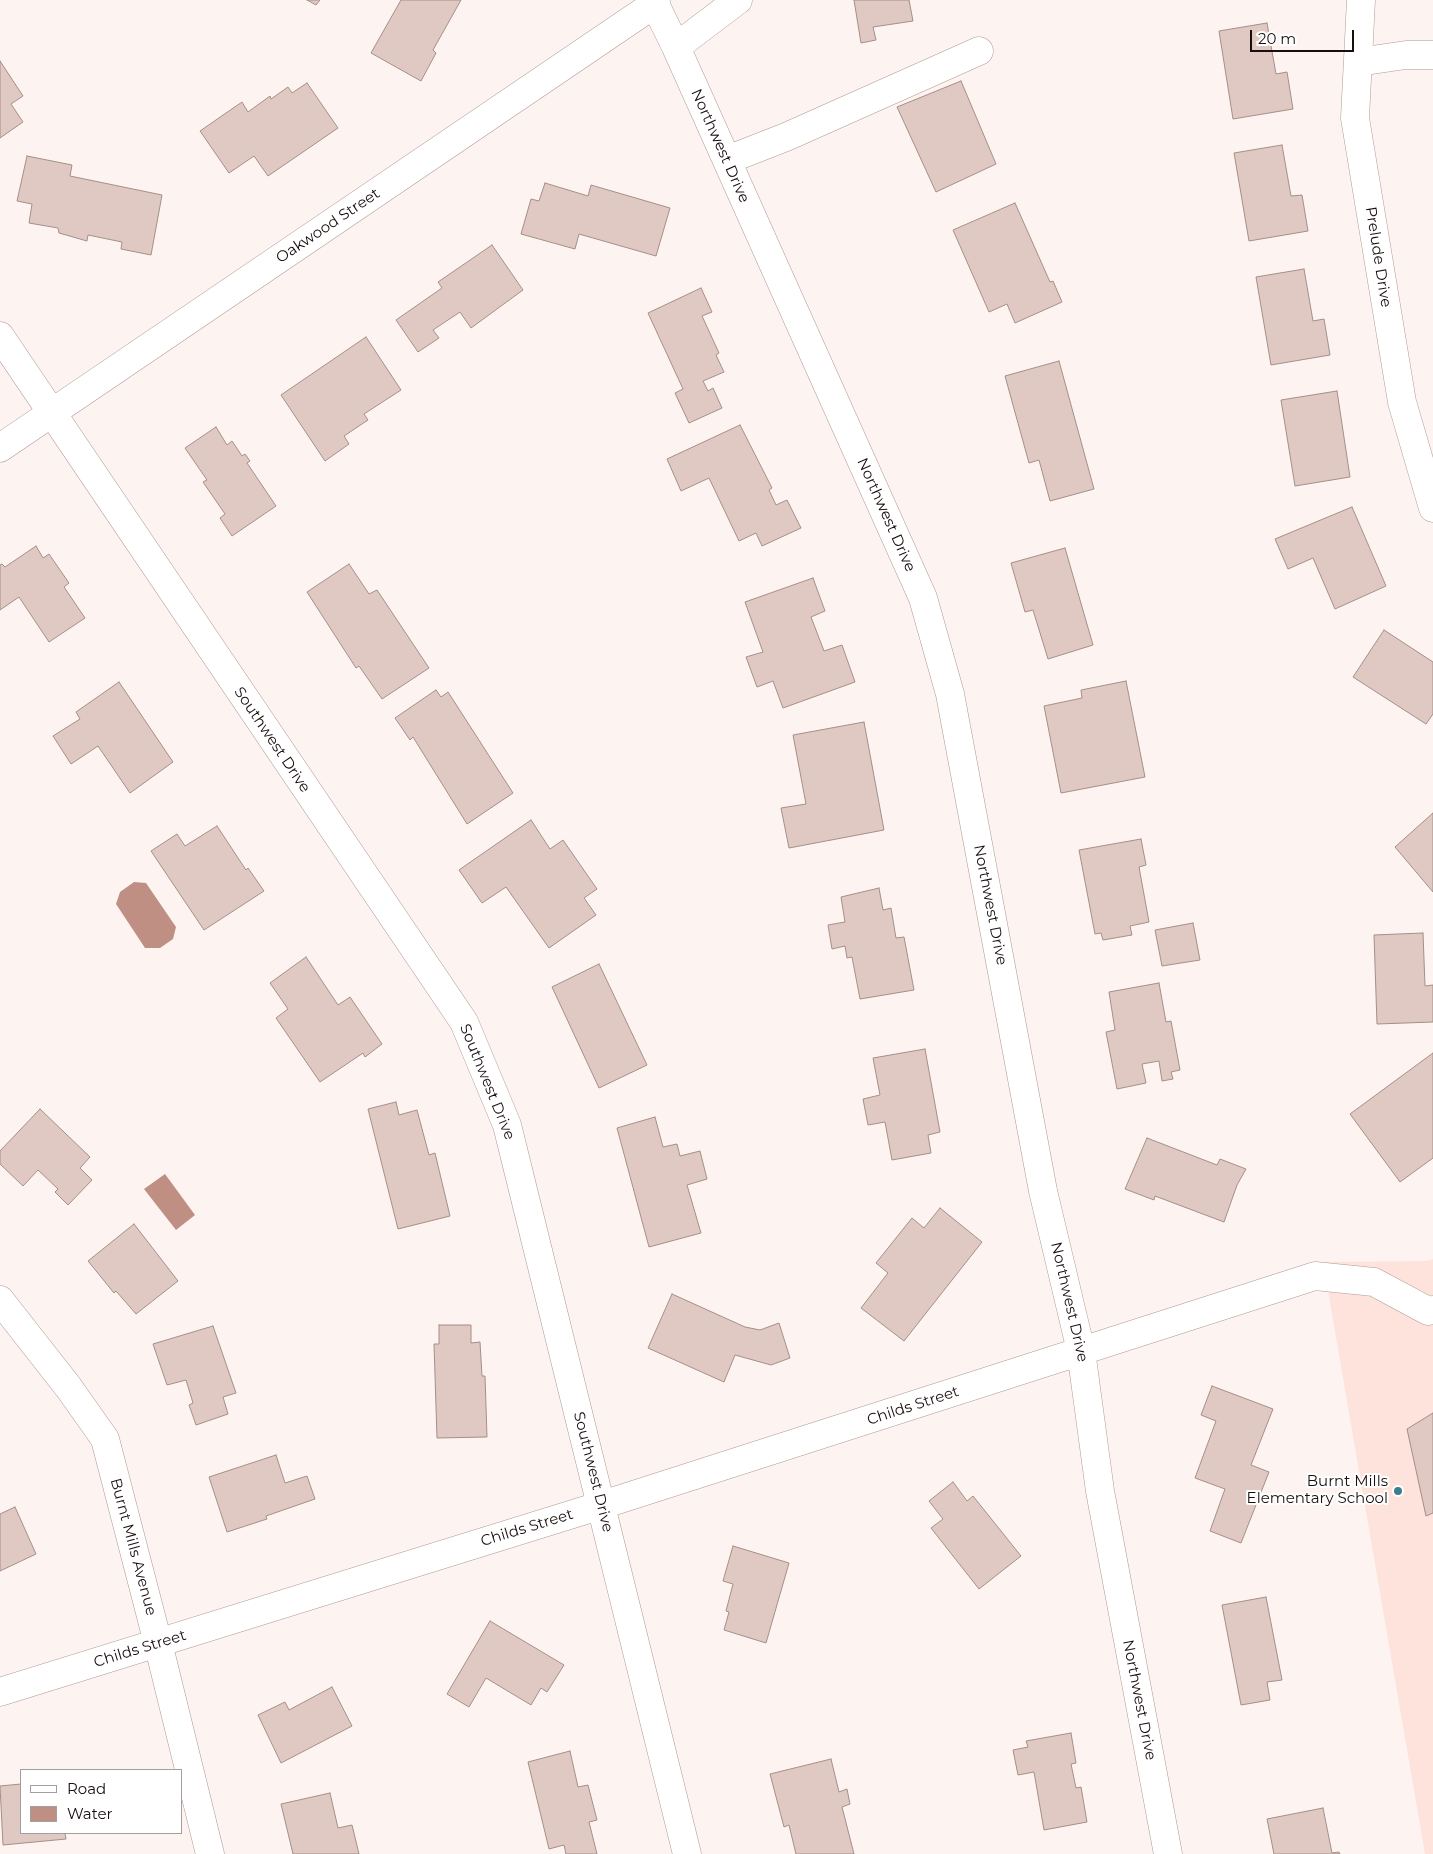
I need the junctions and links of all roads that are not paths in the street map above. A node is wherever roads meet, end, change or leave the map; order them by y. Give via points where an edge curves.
1 (738, 0) edge
2 (1364, 1) edge
3 (654, 2) edge
4 (676, 47) junction
5 (979, 51) dead end
6 (1433, 55) edge
7 (1358, 62) junction
8 (727, 160) junction
9 (0, 336) edge
10 (52, 414) junction
11 (0, 448) edge
12 (1433, 508) edge
13 (0, 1300) edge
14 (1433, 1310) edge
15 (1081, 1351) junction
16 (602, 1505) junction
17 (158, 1643) junction
18 (0, 1692) edge
19 (210, 1854) edge
20 (687, 1854) edge
21 (1168, 1854) edge

1 - 4 street
2 - 7 street, Prelude Drive
3 - 4 street, Northwest Drive
3 - 10 street, Oakwood Street
4 - 8 street, Northwest Drive
5 - 8 street
6 - 7 street via 1406,55
7 - 12 street, Prelude Drive via 1355,118 1402,402
8 - 15 street, Northwest Drive via 923,598 950,694 1043,1191
9 - 10 street, Southwest Drive
10 - 11 street, Oakwood Street
10 - 16 street, Southwest Drive via 464,1022 507,1125
13 - 17 street, Burnt Mills Avenue via 105,1439
14 - 15 street, Childs Street via 1428,1311 1374,1282 1315,1276
15 - 16 street, Childs Street
15 - 21 street, Northwest Drive via 1100,1491
16 - 17 street, Childs Street
16 - 20 street, Southwest Drive
17 - 18 street, Childs Street
17 - 19 street, Burnt Mills Avenue

